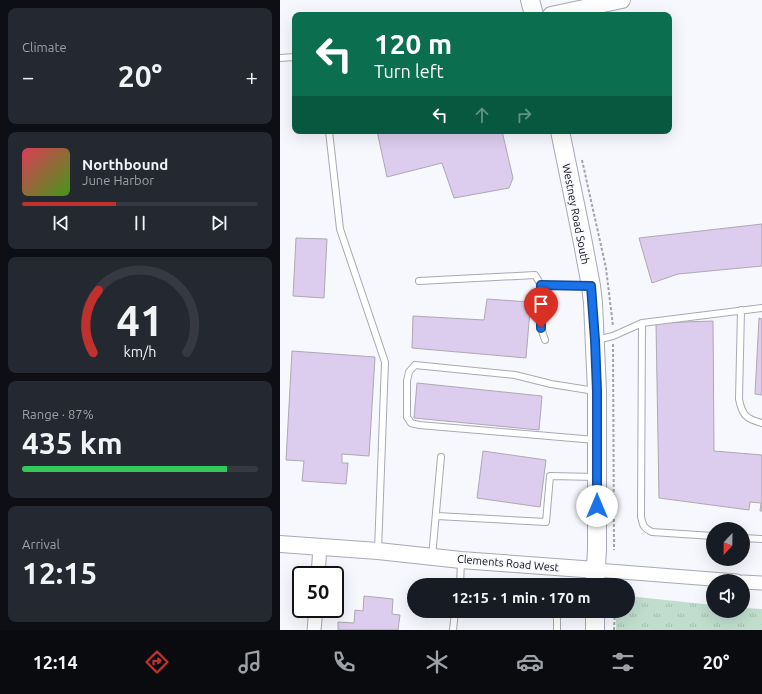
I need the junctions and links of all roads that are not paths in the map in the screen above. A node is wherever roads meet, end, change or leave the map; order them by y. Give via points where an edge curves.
1 (530, 0) edge
2 (622, 0) edge
3 (533, 12) edge
4 (565, 12) edge
5 (292, 57) edge
6 (280, 58) edge
7 (329, 134) edge
8 (561, 134) edge
9 (419, 281) dead end
10 (541, 285) junction
11 (591, 286) junction
12 (762, 308) edge
13 (741, 310) junction
14 (642, 323) junction
15 (545, 340) dead end
16 (595, 340) junction
17 (597, 391) junction
18 (762, 423) edge
19 (597, 441) junction
20 (441, 457) dead end
21 (597, 477) junction
22 (437, 516) junction
23 (706, 536) edge
24 (750, 539) edge
25 (762, 540) edge
26 (280, 544) edge
27 (320, 547) junction
28 (378, 551) junction
29 (432, 557) junction
30 (461, 560) junction
31 (319, 566) edge
32 (596, 577) edge
33 (460, 578) edge
34 (706, 580) edge
35 (750, 582) edge
36 (762, 583) edge
37 (315, 618) edge
38 (454, 618) edge
39 (557, 618) edge
40 (595, 618) edge
41 (314, 630) edge
42 (453, 630) edge
43 (557, 630) edge
44 (595, 630) edge

1 - 3 main road
2 - 4 street
5 - 6 lane
7 - 28 lane via 340,228 384,362
8 - 11 main road, Westney Road South
9 - 10 lane via 535,275
10 - 11 lane
10 - 15 lane via 541,328
11 - 16 main road, Westney Road South
12 - 13 lane
13 - 14 lane
13 - 18 lane via 739,399 746,416
14 - 16 lane via 613,336
14 - 23 lane via 642,524 646,530 652,532
16 - 17 main road, Westney Road South
17 - 19 main road, Westney Road South
17 - 19 lane via 515,375 415,366 409,372 407,417 411,423 419,425
19 - 21 main road, Westney Road South
20 - 22 lane
21 - 22 lane via 550,476 546,522
21 - 32 main road, Westney Road South
22 - 29 lane
24 - 25 lane
26 - 27 street, Clements Road West
27 - 28 street, Clements Road West
27 - 31 street
28 - 29 street, Clements Road West
29 - 30 street, Clements Road West
30 - 32 street, Clements Road West
30 - 33 lane
32 - 34 street, Clements Road West
35 - 36 street
37 - 41 street
38 - 42 lane
39 - 43 lane
40 - 44 main road

